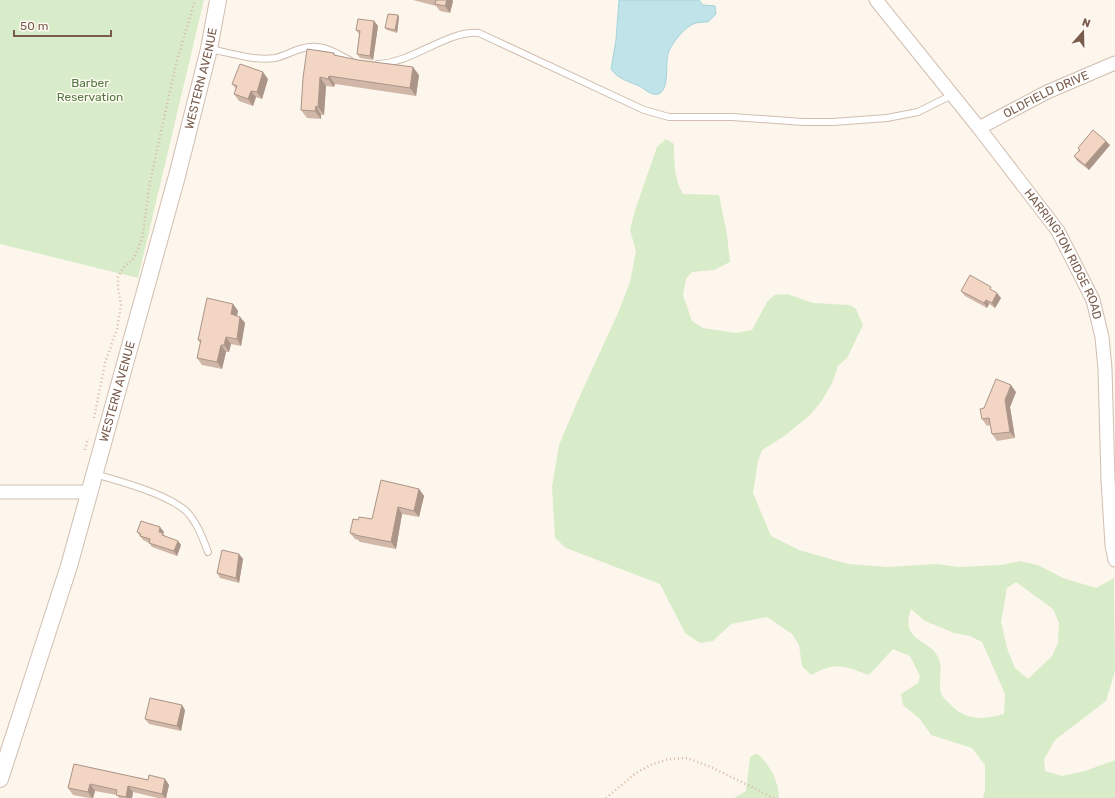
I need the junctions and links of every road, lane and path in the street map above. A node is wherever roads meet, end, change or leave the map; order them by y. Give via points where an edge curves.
1 (195, 0) edge
2 (218, 0) edge
3 (876, 0) edge
4 (208, 49) junction
5 (359, 63) edge
6 (1115, 63) edge
7 (373, 64) edge
8 (952, 95) junction
9 (979, 128) junction
10 (92, 423) dead end
11 (89, 435) dead end
12 (84, 456) dead end
13 (94, 474) junction
14 (0, 492) edge
15 (88, 492) junction
16 (208, 552) dead end
17 (1115, 560) edge
18 (0, 778) edge
19 (606, 798) edge
20 (774, 798) edge

1 - 10 path via 176,64 150,182 142,239 134,258 118,277 122,305 105,363
2 - 4 street, WESTERN AVENUE
3 - 8 street, HARRINGTON RIDGE ROAD
4 - 5 lane via 256,58 275,58 306,47 319,47 332,50
4 - 13 street, WESTERN AVENUE via 177,176
6 - 9 street, OLDFIELD DRIVE via 1047,92
7 - 8 lane via 384,64 410,57 446,41 479,33 644,110 669,117 732,117 803,122 887,118 918,112
8 - 9 street, HARRINGTON RIDGE ROAD
9 - 17 street, HARRINGTON RIDGE ROAD via 1058,231 1093,300 1102,338 1105,369 1108,480
11 - 12 path
13 - 15 street, WESTERN AVENUE
13 - 16 lane via 153,493 186,511
14 - 15 street
15 - 18 street, WESTERN AVENUE via 69,566
19 - 20 path via 636,773 654,764 668,759 687,758

